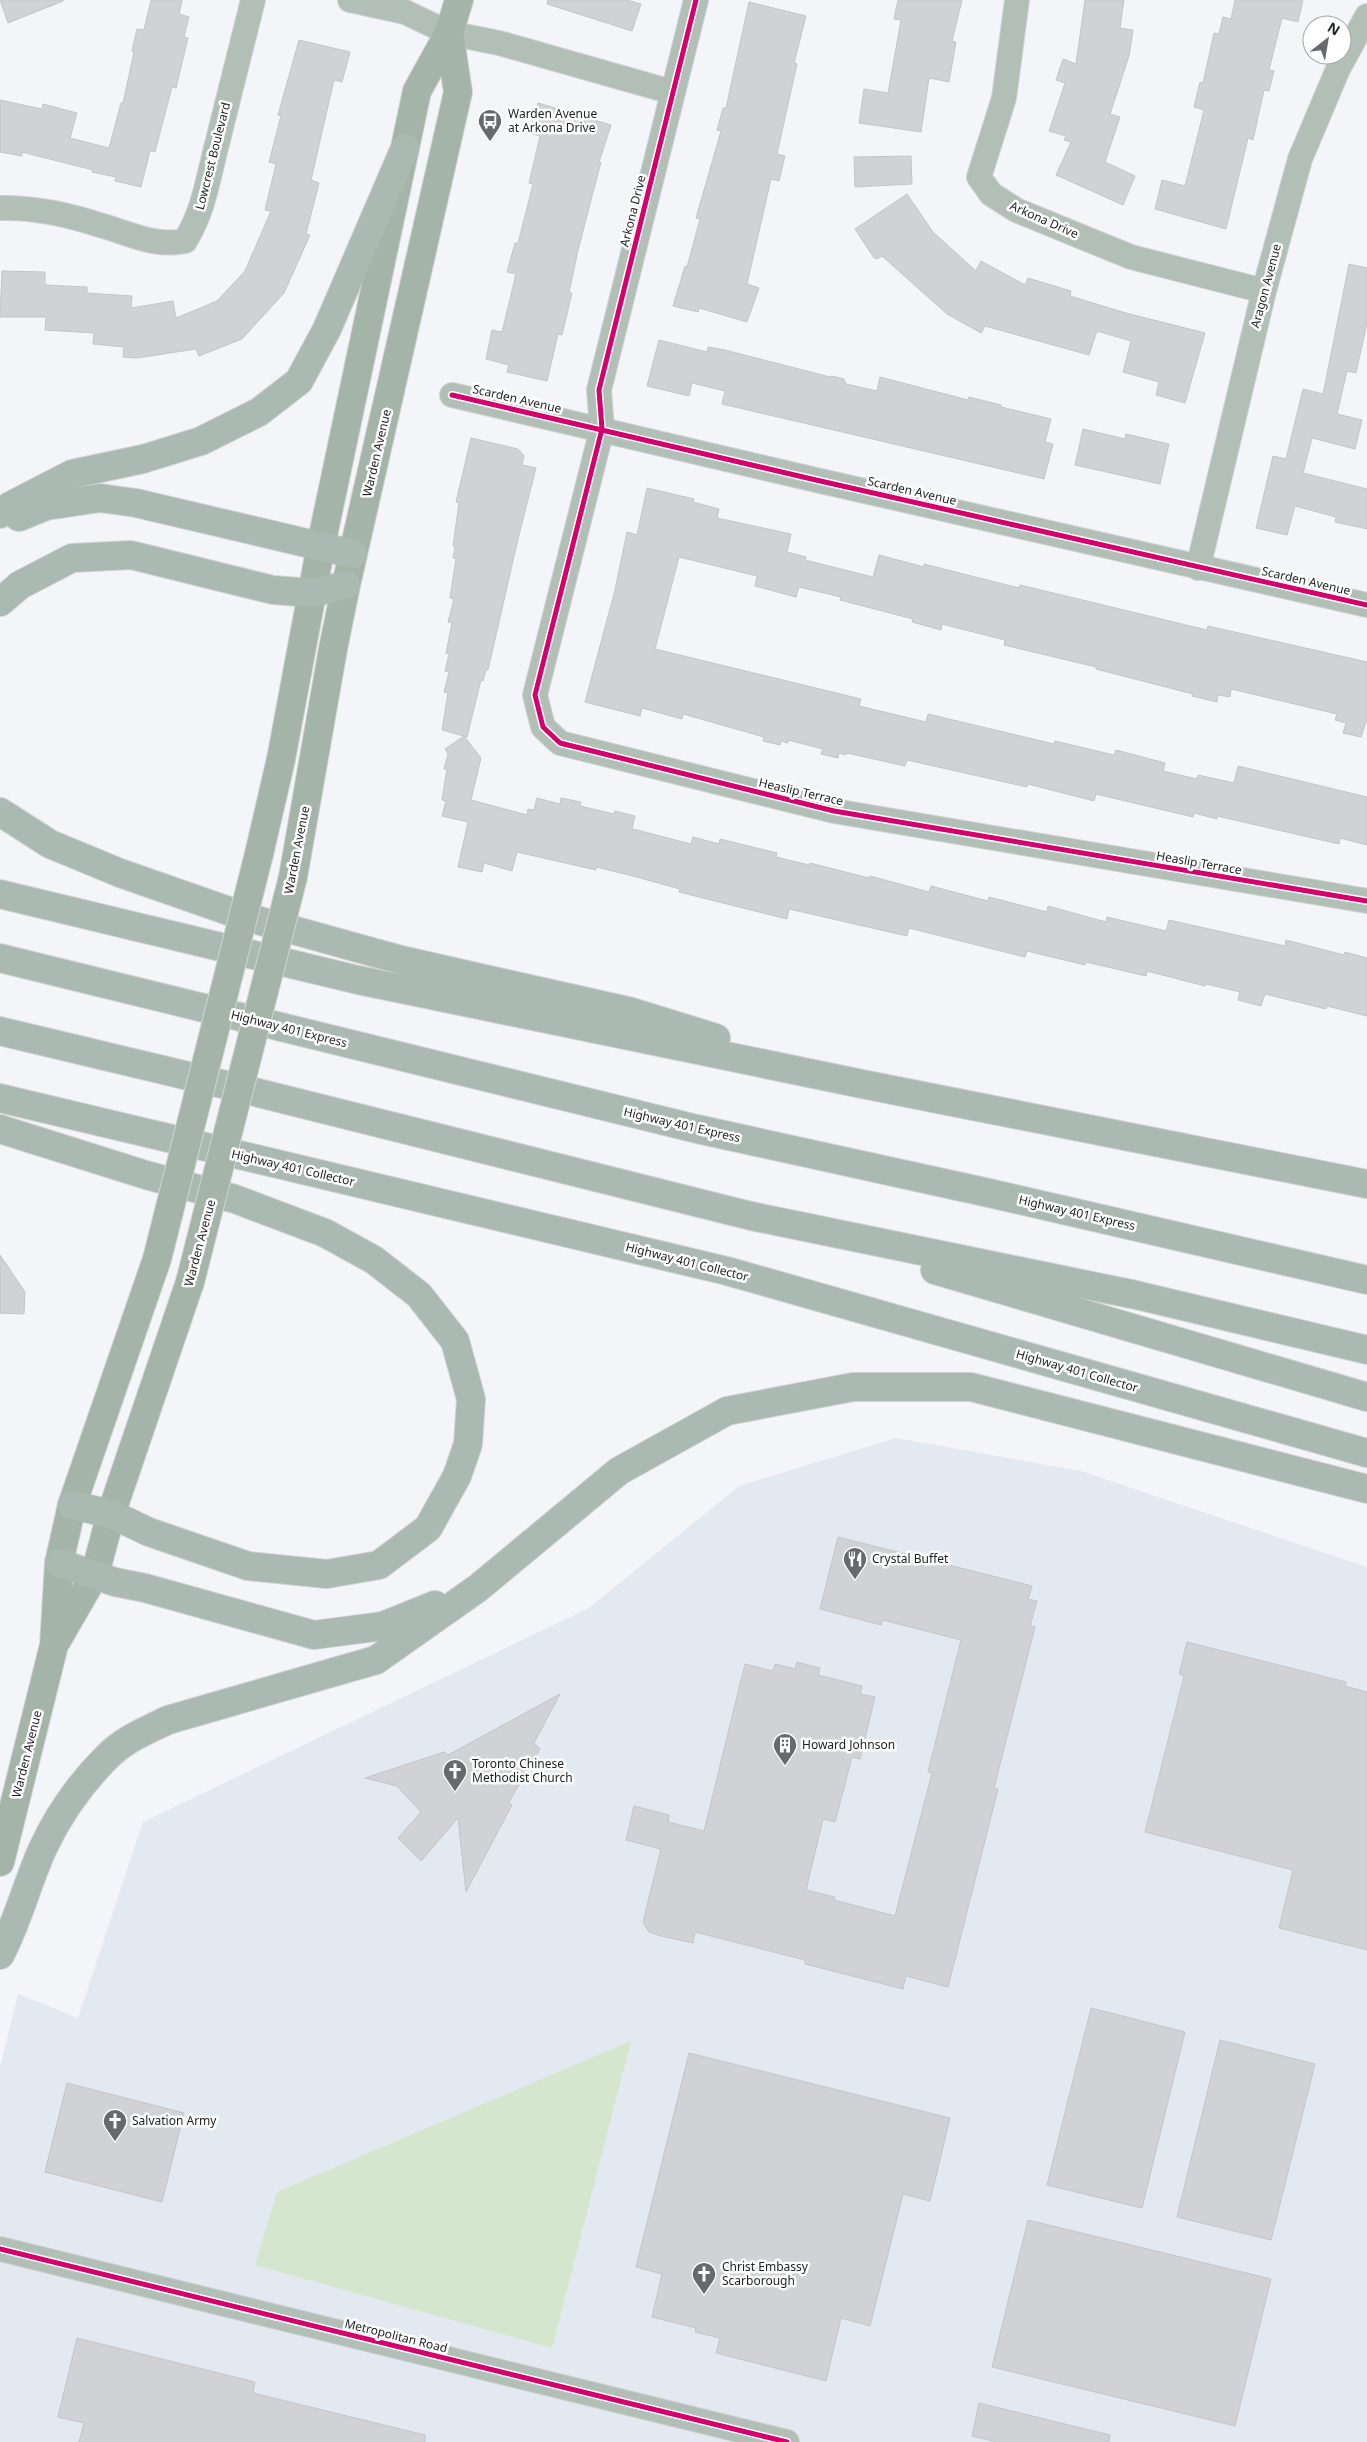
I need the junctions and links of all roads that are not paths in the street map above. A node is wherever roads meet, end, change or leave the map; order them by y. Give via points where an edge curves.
1 (253, 0) edge
2 (350, 0) edge
3 (459, 0) edge
4 (696, 0) edge
5 (1017, 0) edge
6 (1367, 16) edge
7 (449, 33) junction
8 (672, 92) junction
9 (405, 148) junction
10 (0, 208) edge
11 (1264, 291) junction
12 (452, 394) dead end
13 (602, 429) junction
14 (0, 514) edge
15 (0, 524) edge
16 (321, 546) junction
17 (353, 554) junction
18 (1198, 568) junction
19 (346, 585) junction
20 (312, 593) junction
21 (0, 602) edge
22 (1367, 605) edge
23 (0, 812) edge
24 (0, 894) edge
25 (1367, 901) edge
26 (0, 958) edge
27 (0, 1032) edge
28 (862, 1084) junction
29 (0, 1098) edge
30 (0, 1129) edge
31 (1367, 1184) edge
32 (751, 1216) junction
33 (1367, 1280) edge
34 (1367, 1350) edge
35 (1367, 1397) edge
36 (1367, 1453) edge
37 (1367, 1489) edge
38 (72, 1505) junction
39 (111, 1514) junction
40 (59, 1563) junction
41 (95, 1574) junction
42 (478, 1588) junction
43 (54, 1645) junction
44 (0, 1862) edge
45 (0, 1955) edge
46 (0, 2249) edge
47 (787, 2442) edge

1 - 10 street, Lowcrest Boulevard via 206,196 185,241 154,242 44,210
2 - 7 street via 405,12
3 - 7 main road, Warden Avenue
4 - 8 street, Arkona Drive
5 - 11 street, Arkona Drive via 1004,98 979,177 990,194 1016,210 1132,257
6 - 11 street, Aragon Avenue via 1338,69 1300,159
7 - 8 street via 499,43
7 - 9 main road, Warden Avenue via 417,91
7 - 17 main road, Warden Avenue via 458,92
8 - 13 street, Arkona Drive via 599,390
9 - 14 highway via 327,329 299,381 259,412 202,441 143,459 72,474
9 - 16 main road, Warden Avenue
11 - 18 street, Aragon Avenue
12 - 13 street, Scarden Avenue
13 - 18 street, Scarden Avenue
13 - 25 street, Heaslip Terrace via 536,695 543,727 560,743 834,811
15 - 16 highway via 46,506 100,498 136,503
16 - 17 highway
16 - 20 main road, Warden Avenue
17 - 19 main road, Warden Avenue
18 - 22 street, Scarden Avenue
19 - 20 highway
19 - 39 main road, Warden Avenue, bridge via 293,877 190,1282
20 - 21 highway via 273,590 131,555 72,558 20,585
20 - 38 main road, Warden Avenue, bridge via 281,759 259,854 157,1259
23 - 28 highway via 50,844 246,918 400,960 632,1012
24 - 28 highway via 358,980
26 - 33 highway, Highway 401 Express via 697,1129
27 - 32 highway
28 - 31 highway
29 - 36 highway, Highway 401 Collector via 727,1271
30 - 39 highway via 235,1199 325,1233 374,1260 419,1295 454,1341 472,1399 468,1444 457,1476 428,1528 379,1565 328,1574 248,1566 149,1532
32 - 34 highway via 1136,1295
32 - 35 highway
37 - 42 highway via 971,1387 853,1387 727,1411 619,1471
38 - 39 highway
38 - 40 main road, Warden Avenue
39 - 41 main road, Warden Avenue
40 - 41 highway
40 - 43 main road, Warden Avenue
41 - 42 highway via 314,1635 383,1626
41 - 43 main road, Warden Avenue
42 - 45 highway via 376,1660 168,1720 138,1734 107,1757 70,1801 43,1848 12,1932
43 - 44 main road, Warden Avenue
46 - 47 street, Metropolitan Road

